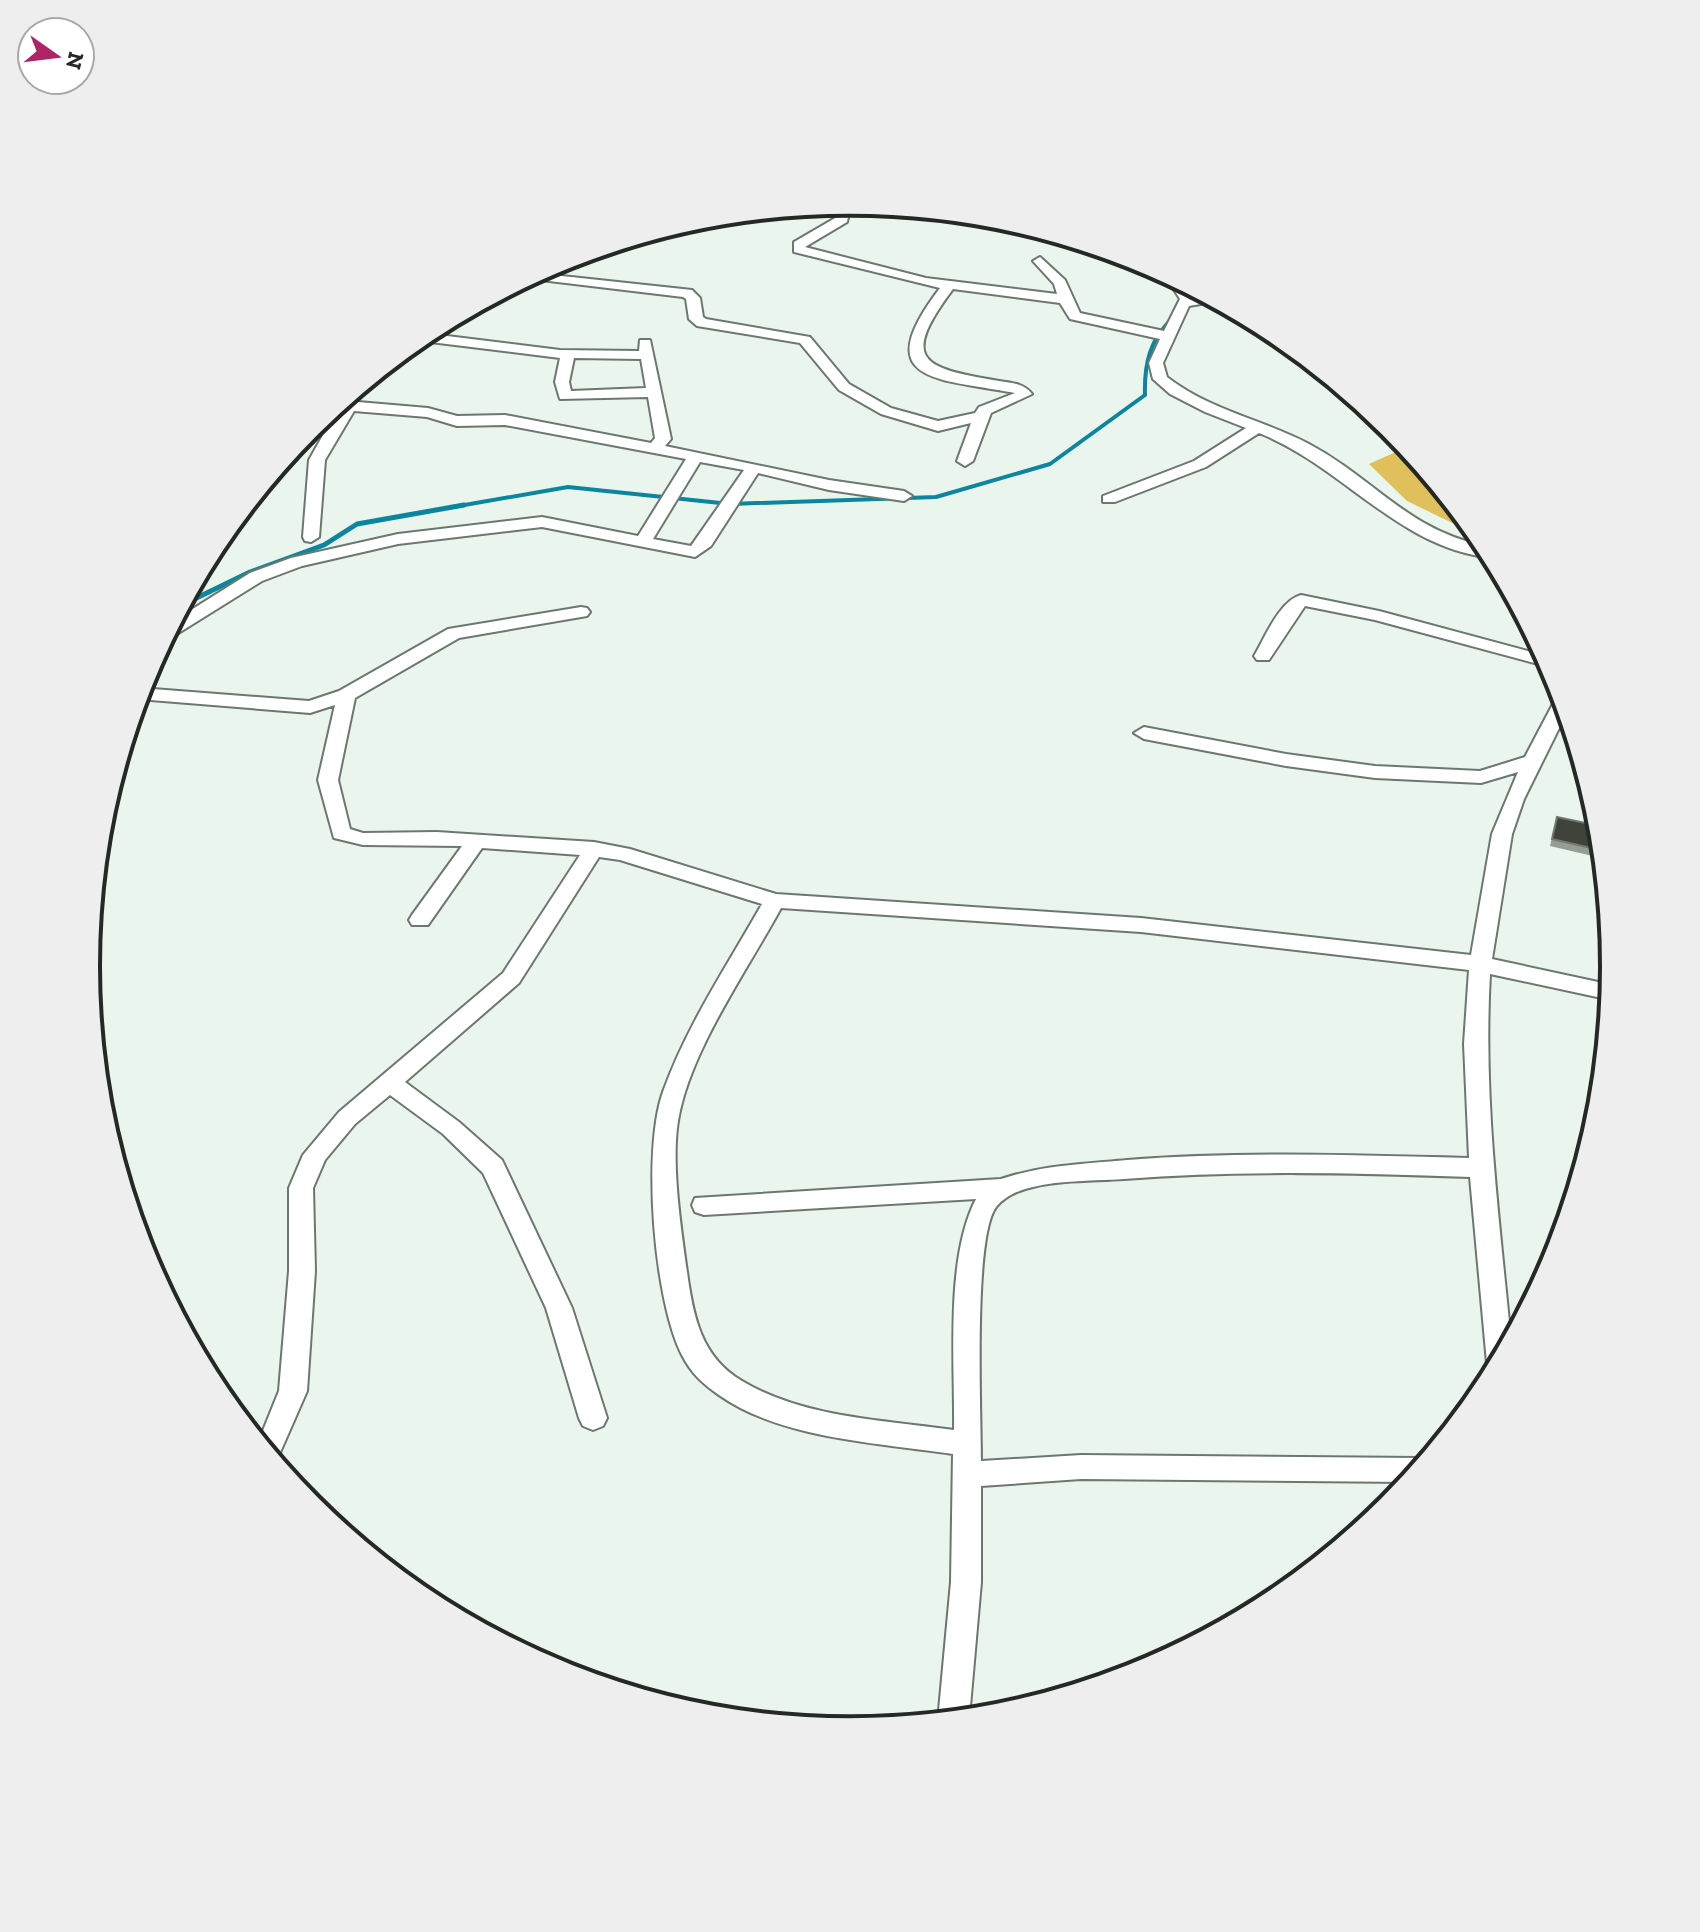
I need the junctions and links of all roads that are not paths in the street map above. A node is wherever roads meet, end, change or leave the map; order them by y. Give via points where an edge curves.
1 (843, 216) edge
2 (1040, 261) dead end
3 (551, 278) edge
4 (951, 283) junction
5 (1183, 294) edge
6 (1065, 299) junction
7 (1194, 299) edge
8 (1187, 300) junction
9 (1167, 336) junction
10 (438, 339) edge
11 (568, 354) junction
12 (654, 392) junction
13 (351, 406) edge
14 (347, 410) edge
15 (980, 417) junction
16 (1260, 426) junction
17 (654, 449) junction
18 (696, 456) junction
19 (965, 461) dead end
20 (754, 467) junction
21 (904, 496) dead end
22 (1109, 499) dead end
23 (311, 537) dead end
24 (644, 540) junction
25 (1473, 547) edge
26 (581, 612) dead end
27 (183, 622) edge
28 (1263, 656) dead end
29 (1534, 659) edge
30 (151, 694) edge
31 (346, 695) junction
32 (1556, 715) edge
33 (1144, 733) dead end
34 (1534, 761) junction
35 (477, 840) junction
36 (594, 849) junction
37 (775, 901) junction
38 (420, 920) dead end
39 (1480, 964) junction
40 (1599, 989) edge
41 (389, 1082) junction
42 (1484, 1168) junction
43 (1001, 1188) junction
44 (704, 1205) dead end
45 (1498, 1344) edge
46 (593, 1418) dead end
47 (272, 1443) edge
48 (966, 1444) junction
49 (1405, 1470) edge
50 (969, 1474) junction
51 (954, 1709) edge

1 - 4 street via 799,249 926,282
2 - 6 street via 1060,283
3 - 15 street via 687,293 702,323 805,340 844,387 886,411 938,426
4 - 6 street
4 - 15 street via 917,332 914,354 921,367 937,374 1025,391 986,408
5 - 8 street
6 - 9 street via 1080,318
7 - 8 street
8 - 9 street
9 - 16 street via 1156,363 1160,379 1202,404
10 - 11 street
11 - 12 street via 645,349
11 - 12 street via 565,396
12 - 17 street via 663,439
13 - 17 street via 457,421 493,419
14 - 23 street via 315,466
15 - 19 street
16 - 22 street via 1200,464
16 - 25 street via 1320,456 1431,535
17 - 18 street
18 - 20 street
18 - 24 street
20 - 21 street
20 - 24 street via 698,550 685,552
24 - 27 street via 542,522 398,539 256,577
26 - 31 street via 454,633
28 - 29 street via 1296,605 1305,600
30 - 31 street via 294,708
31 - 35 street via 328,780 341,833 363,839
32 - 34 street
33 - 34 street via 1286,760 1438,776 1481,777
34 - 39 street via 1502,834
35 - 36 street
35 - 38 street
36 - 37 street
36 - 41 street via 511,978
37 - 39 street via 1087,920
37 - 48 street via 695,1045 666,1121 672,1264 683,1321 704,1367 734,1391 828,1422
39 - 40 street
39 - 42 street via 1476,1105
41 - 46 street via 493,1167 559,1308
41 - 47 street via 320,1147 301,1188 302,1271 293,1391
42 - 43 street via 1182,1165 1034,1177
42 - 45 street
43 - 44 street
43 - 48 street via 979,1217 969,1269
48 - 50 street
49 - 50 street via 1081,1467
50 - 51 street

